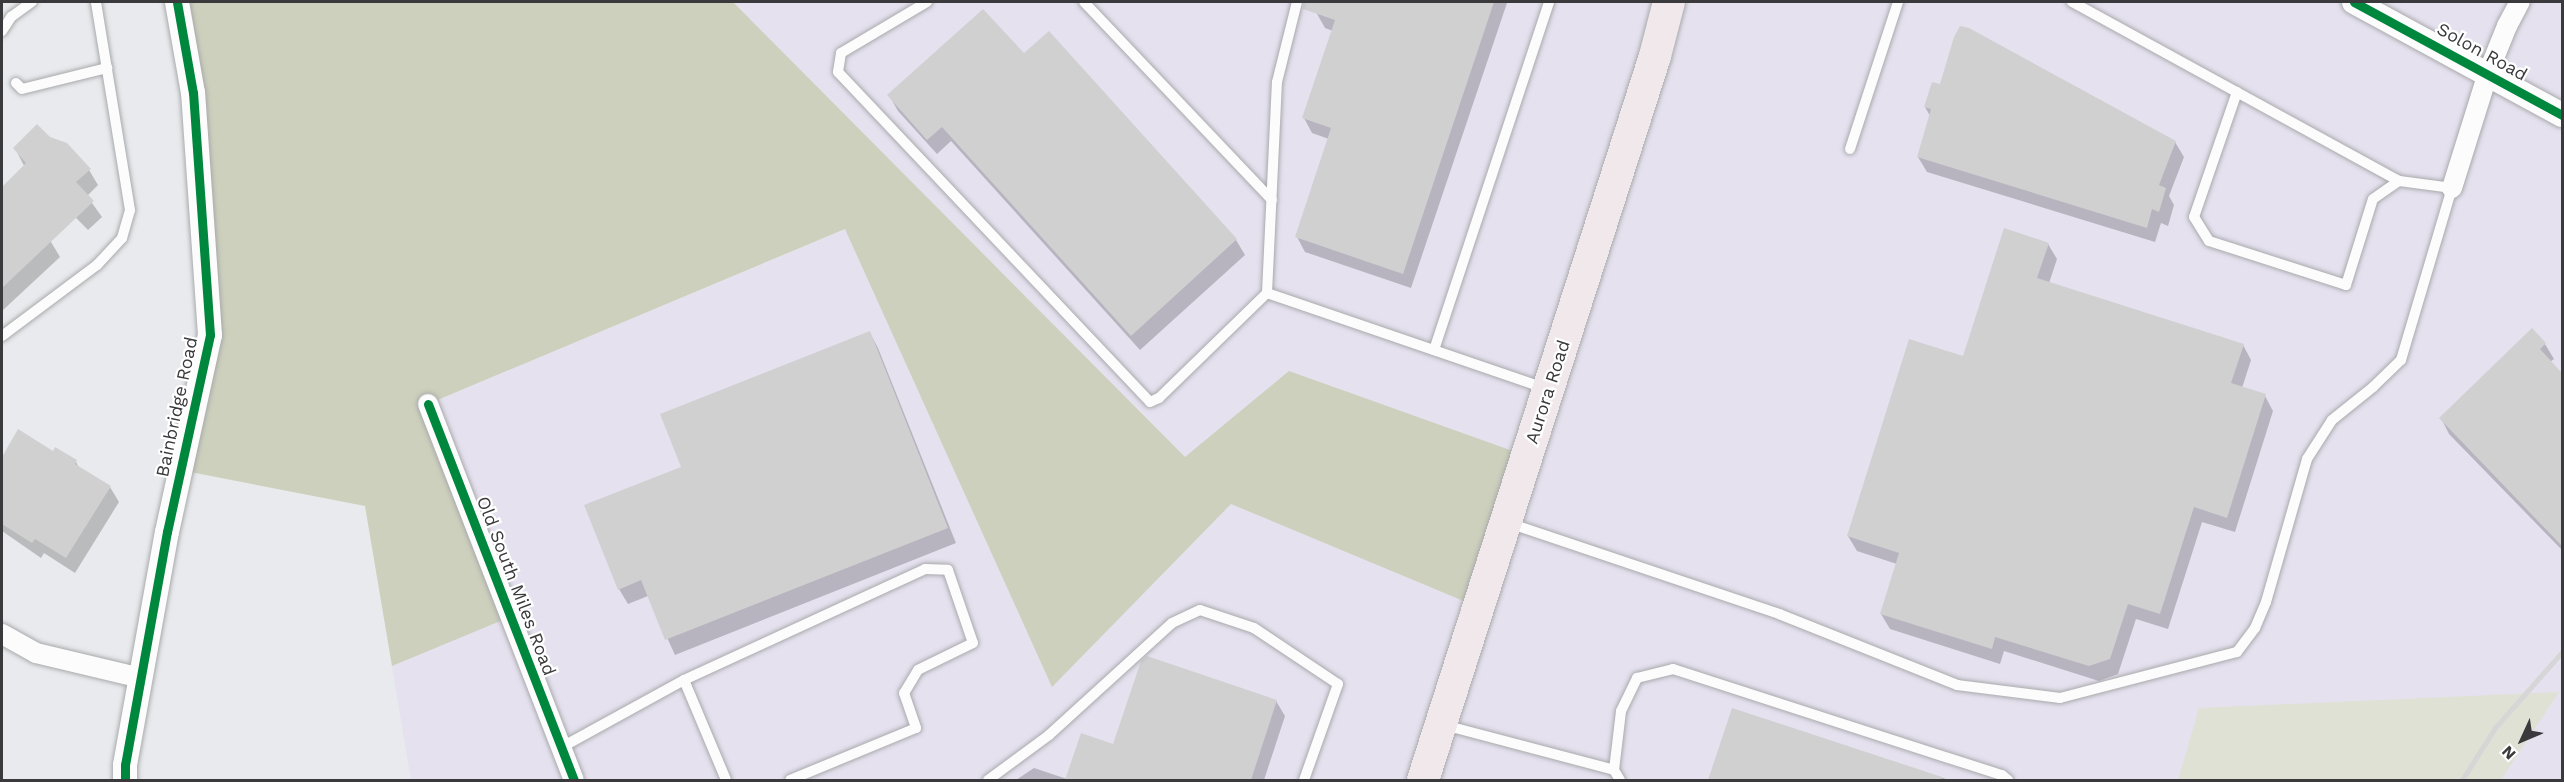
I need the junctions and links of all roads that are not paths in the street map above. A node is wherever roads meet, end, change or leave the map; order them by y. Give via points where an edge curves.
1 (32, 2) edge
2 (96, 2) edge
3 (177, 2) edge
4 (927, 2) edge
5 (1084, 2) edge
6 (1297, 2) edge
7 (1549, 2) edge
8 (1669, 2) edge
9 (1899, 2) edge
10 (2072, 2) edge
11 (2354, 2) edge
12 (2520, 2) edge
13 (2, 31) edge
14 (107, 68) junction
15 (2488, 73) junction
16 (16, 83) dead end
17 (2237, 92) junction
18 (2562, 115) edge
19 (1850, 149) dead end
20 (2399, 181) junction
21 (2452, 188) junction
22 (1272, 200) junction
23 (1267, 293) junction
24 (2, 336) edge
25 (1434, 350) junction
26 (1548, 389) junction
27 (428, 404) dead end
28 (1506, 522) junction
29 (2, 634) edge
30 (141, 678) junction
31 (684, 680) junction
32 (1441, 724) junction
33 (562, 747) junction
34 (1614, 770) junction
35 (125, 780) edge
36 (574, 780) edge
37 (726, 780) edge
38 (790, 780) edge
39 (988, 780) edge
40 (1304, 780) edge
41 (1423, 780) edge
42 (1620, 780) edge
43 (2008, 780) edge

1 - 13 lane via 11,17
2 - 14 lane
3 - 30 street, Bainbridge Road via 193,93 210,335 167,532
4 - 23 lane via 841,53 838,72 1150,402 1159,398
5 - 22 lane
6 - 22 lane via 1277,82
7 - 25 lane
8 - 26 main road, Aurora Road
9 - 19 lane
10 - 17 lane
11 - 15 street, Solon Road
12 - 15 street
14 - 16 lane via 22,89
14 - 24 lane via 130,210 122,238 97,265
15 - 18 street, Solon Road
15 - 21 street
17 - 20 lane
17 - 20 lane via 2194,217 2209,241 2346,285 2373,199
20 - 21 lane
21 - 28 lane via 2401,360 2332,420 2307,459 2266,602 2255,628 2237,652 2060,698 1957,685 1779,615
22 - 23 lane
23 - 25 lane
25 - 26 lane
26 - 28 main road, Aurora Road
27 - 33 street, Old South Miles Road
28 - 32 main road, Aurora Road
29 - 30 street via 36,653
30 - 35 street, Bainbridge Road
31 - 33 lane
31 - 37 lane
31 - 38 lane via 925,569 948,570 973,643 918,670 904,693 916,728
32 - 34 lane
32 - 41 main road, Aurora Road
33 - 36 street, Old South Miles Road
34 - 42 lane
34 - 43 lane via 1621,711 1637,678 1674,669
39 - 40 lane via 1049,735 1172,623 1200,610 1254,628 1338,684

